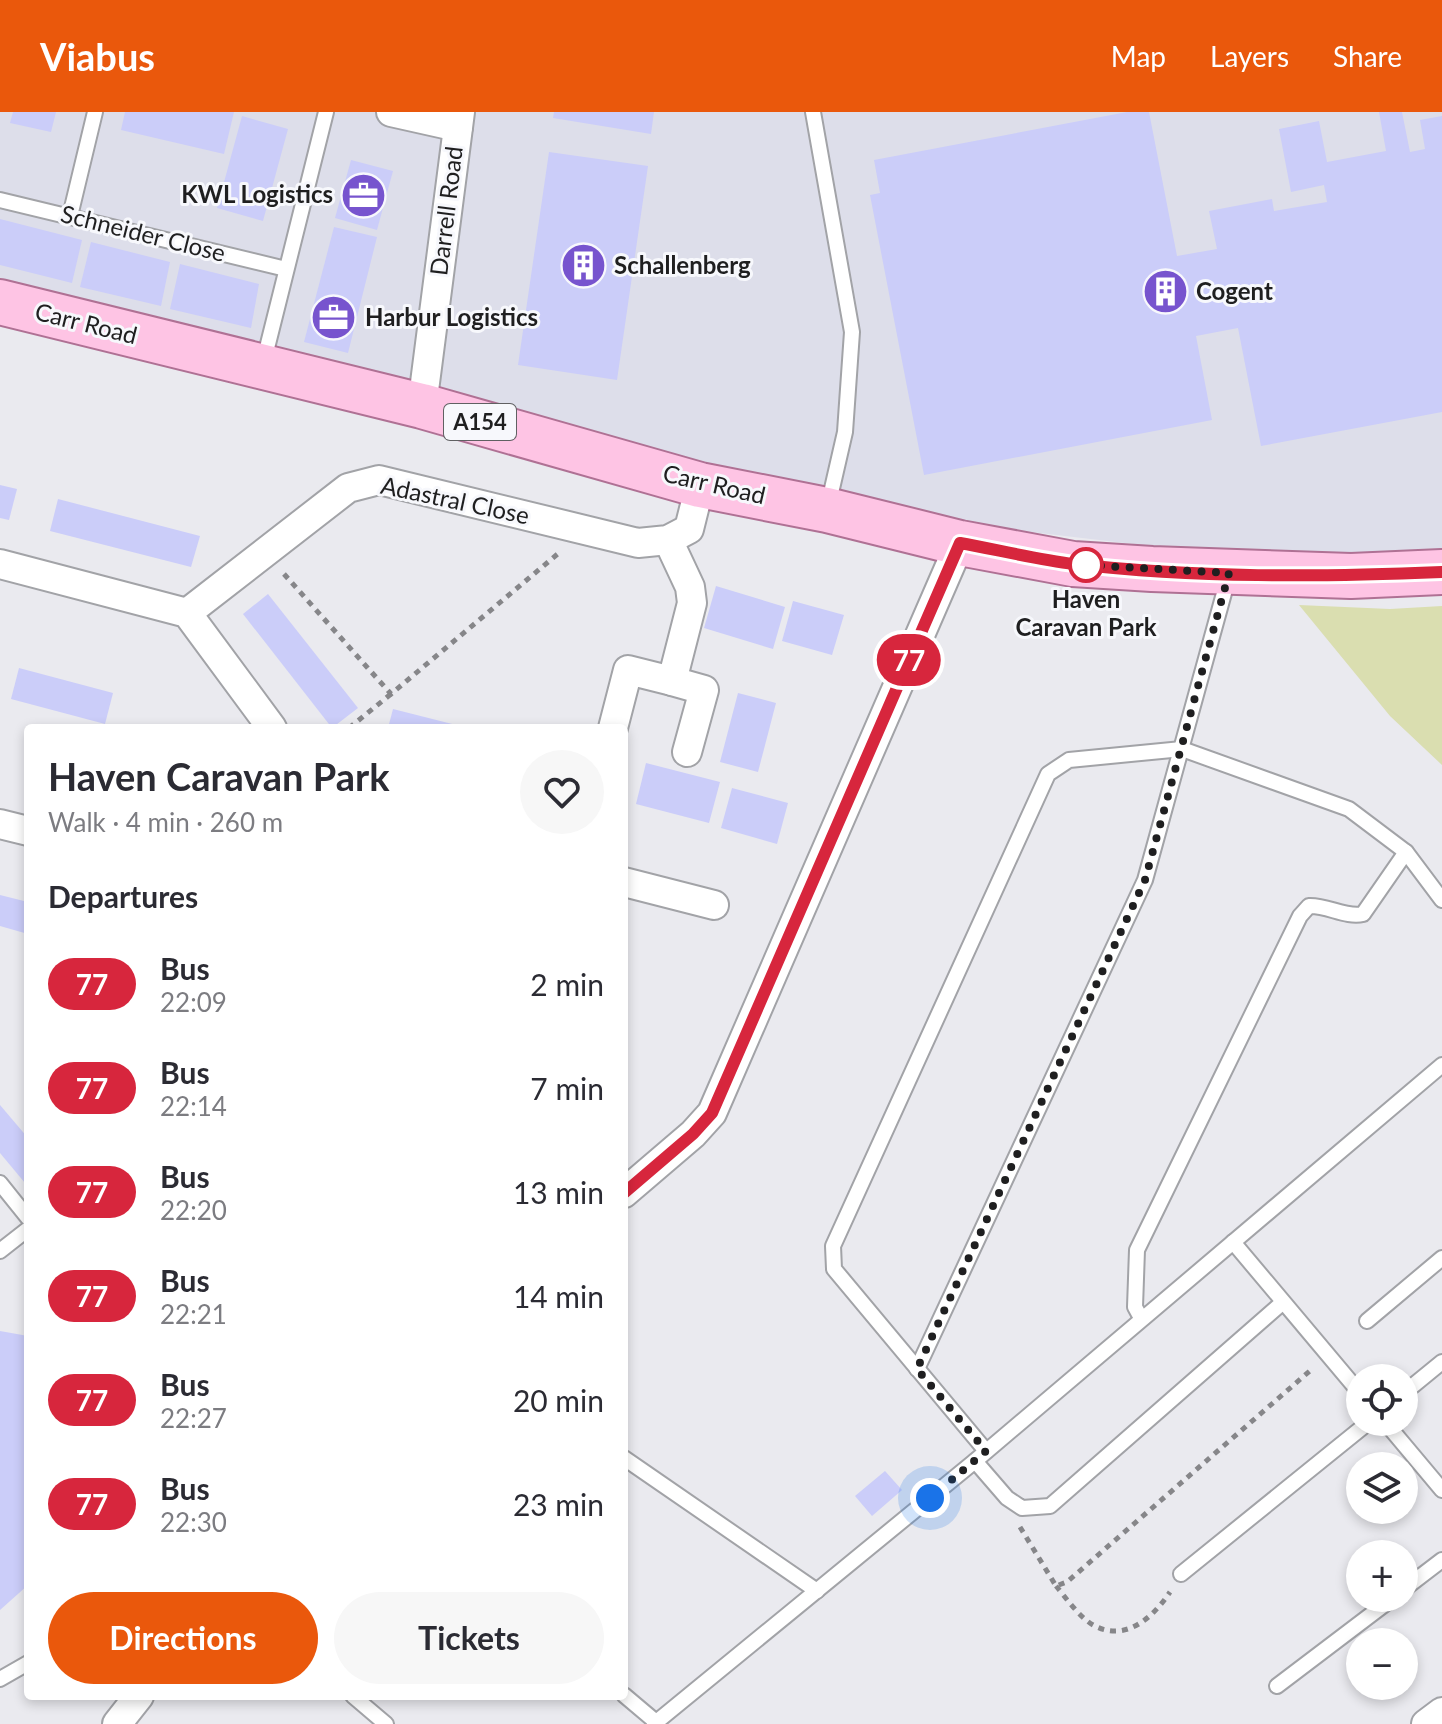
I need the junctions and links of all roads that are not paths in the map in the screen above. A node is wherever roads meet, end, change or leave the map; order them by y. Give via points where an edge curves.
1 (95, 112) edge
2 (326, 112) edge
3 (391, 112) edge
4 (813, 112) edge
5 (459, 120) edge
6 (0, 200) edge
7 (70, 216) junction
8 (286, 269) junction
9 (0, 302) edge
10 (261, 369) junction
11 (422, 406) junction
12 (700, 485) junction
13 (827, 510) junction
14 (668, 540) junction
15 (960, 543) junction
16 (0, 564) edge
17 (1442, 572) edge
18 (1229, 573) junction
19 (187, 613) junction
20 (672, 681) junction
21 (269, 724) edge
22 (614, 724) edge
23 (1182, 749) junction
24 (687, 752) dead end
25 (0, 824) edge
26 (24, 830) edge
27 (1406, 852) junction
28 (628, 883) edge
29 (1442, 900) edge
30 (714, 905) dead end
31 (1442, 1065) edge
32 (0, 1183) edge
33 (628, 1190) edge
34 (24, 1213) edge
35 (24, 1232) edge
36 (1233, 1242) junction
37 (0, 1251) edge
38 (1442, 1258) edge
39 (1282, 1303) junction
40 (1141, 1318) junction
41 (1367, 1321) dead end
42 (1442, 1362) edge
43 (917, 1369) junction
44 (1346, 1377) edge
45 (1418, 1382) edge
46 (1352, 1436) edge
47 (1397, 1436) edge
48 (981, 1456) junction
49 (628, 1461) edge
50 (1442, 1490) edge
51 (1442, 1560) edge
52 (1181, 1574) road end
53 (1418, 1578) edge
54 (817, 1591) junction
55 (1375, 1612) edge
56 (24, 1665) edge
57 (0, 1679) edge
58 (1277, 1686) dead end
59 (628, 1699) edge
60 (136, 1700) edge
61 (358, 1700) edge
62 (1442, 1712) edge
63 (655, 1723) edge
64 (117, 1724) edge
65 (386, 1724) edge
66 (1426, 1724) edge

1 - 7 lane
2 - 8 lane
3 - 5 street
4 - 13 lane via 852,332 845,432
5 - 11 street, Darrell Road
6 - 7 lane, Schneider Close
7 - 8 lane, Schneider Close
8 - 10 lane
9 - 10 main road, Carr Road / A154
10 - 11 main road, Carr Road / A154
11 - 12 main road, Carr Road / A154
12 - 13 main road, Carr Road / A154
12 - 14 street via 689,529
13 - 15 main road, Carr Road / A154
14 - 19 street, Adastral Close via 638,543 379,480 348,488
14 - 20 street via 692,603
15 - 18 main road, Carr Road / A154 via 1073,564
15 - 33 street via 712,1113
16 - 19 street
17 - 18 main road, Carr Road / A154
18 - 23 lane
19 - 21 street
20 - 22 street via 628,670
20 - 24 street via 704,690
23 - 27 lane via 1349,809
23 - 43 lane via 1145,880
23 - 43 lane via 1069,760 1048,774 833,1246 834,1269
25 - 26 street
27 - 29 lane
27 - 40 lane via 1363,914 1321,905 1309,906 1300,916 1137,1250 1135,1307
28 - 30 street
31 - 36 lane
32 - 34 lane
35 - 37 lane
36 - 39 lane
36 - 40 lane
38 - 41 lane
39 - 44 lane
39 - 48 lane via 1050,1506 1022,1508 1007,1498
40 - 48 lane
42 - 45 lane
43 - 48 lane
46 - 52 lane
47 - 50 lane
48 - 54 lane
49 - 54 lane
51 - 53 lane
54 - 63 lane
55 - 58 lane
56 - 57 lane
59 - 63 lane
60 - 64 street
61 - 65 lane
62 - 66 street

